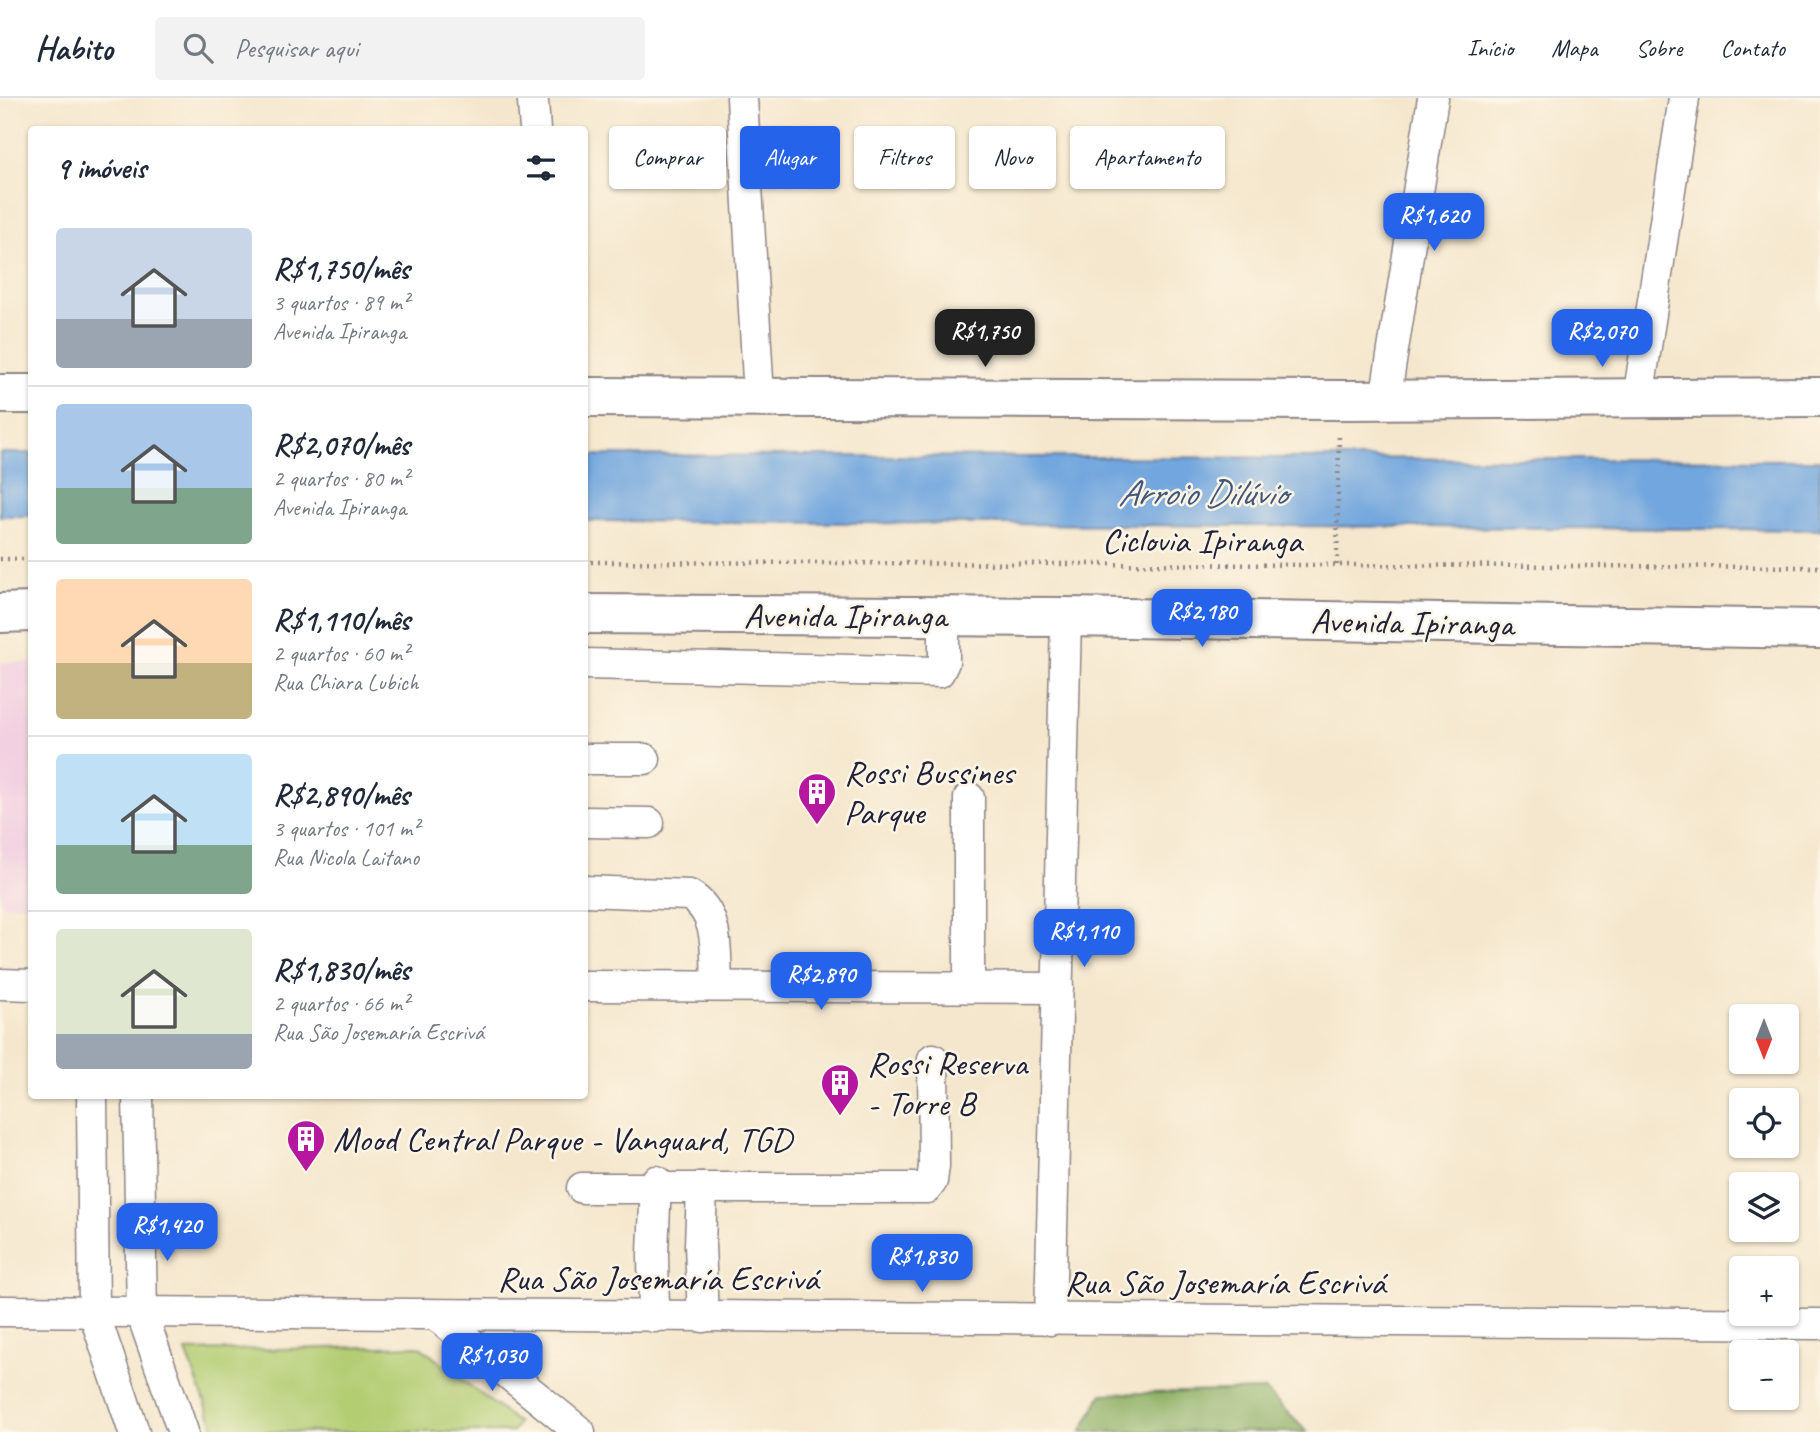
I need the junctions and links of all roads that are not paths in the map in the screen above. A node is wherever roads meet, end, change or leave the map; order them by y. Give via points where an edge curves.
1 (742, 98) edge
2 (1433, 98) edge
3 (1684, 98) edge
4 (0, 394) edge
5 (28, 394) edge
6 (588, 397) edge
7 (1820, 397) edge
8 (760, 398) junction
9 (1638, 399) junction
10 (1385, 400) junction
11 (28, 612) edge
12 (0, 613) edge
13 (588, 614) edge
14 (944, 616) junction
15 (1066, 617) junction
16 (1820, 628) edge
17 (588, 664) edge
18 (588, 759) edge
19 (645, 759) dead end
20 (970, 798) dead end
21 (588, 822) edge
22 (649, 823) dead end
23 (588, 891) edge
24 (0, 984) edge
25 (28, 985) edge
26 (588, 986) edge
27 (717, 986) junction
28 (969, 987) junction
29 (1058, 988) junction
30 (933, 1059) dead end
31 (92, 1099) edge
32 (138, 1099) edge
33 (656, 1185) junction
34 (582, 1188) dead end
35 (702, 1188) junction
36 (0, 1311) edge
37 (94, 1313) junction
38 (142, 1314) junction
39 (436, 1315) junction
40 (654, 1317) junction
41 (703, 1317) junction
42 (1051, 1320) junction
43 (1820, 1324) edge
44 (134, 1432) edge
45 (183, 1432) edge
46 (580, 1432) edge

1 - 8 street
2 - 10 street
3 - 9 street
4 - 5 main road
6 - 8 main road
7 - 9 main road
8 - 10 main road
9 - 10 main road
11 - 12 main road
13 - 14 main road, Avenida Ipiranga
14 - 15 main road, Avenida Ipiranga
14 - 17 street via 944,662 939,672
15 - 16 main road, Avenida Ipiranga
15 - 29 street
18 - 19 street
20 - 28 street
21 - 22 street
23 - 27 street via 689,895 698,900 714,926
24 - 25 street
26 - 27 street
27 - 28 street
28 - 29 street
29 - 42 street
30 - 35 street via 934,1166 927,1188
31 - 37 street
32 - 38 street
33 - 34 street
33 - 35 street
33 - 40 street
35 - 41 street
36 - 37 street, Rua São Josemaría Escrivá
37 - 38 street, Rua São Josemaría Escrivá
37 - 44 street
38 - 39 street, Rua São Josemaría Escrivá
38 - 45 street
39 - 40 street, Rua São Josemaría Escrivá
39 - 46 street
40 - 41 street, Rua São Josemaría Escrivá
41 - 42 street, Rua São Josemaría Escrivá
42 - 43 street, Rua São Josemaría Escrivá

